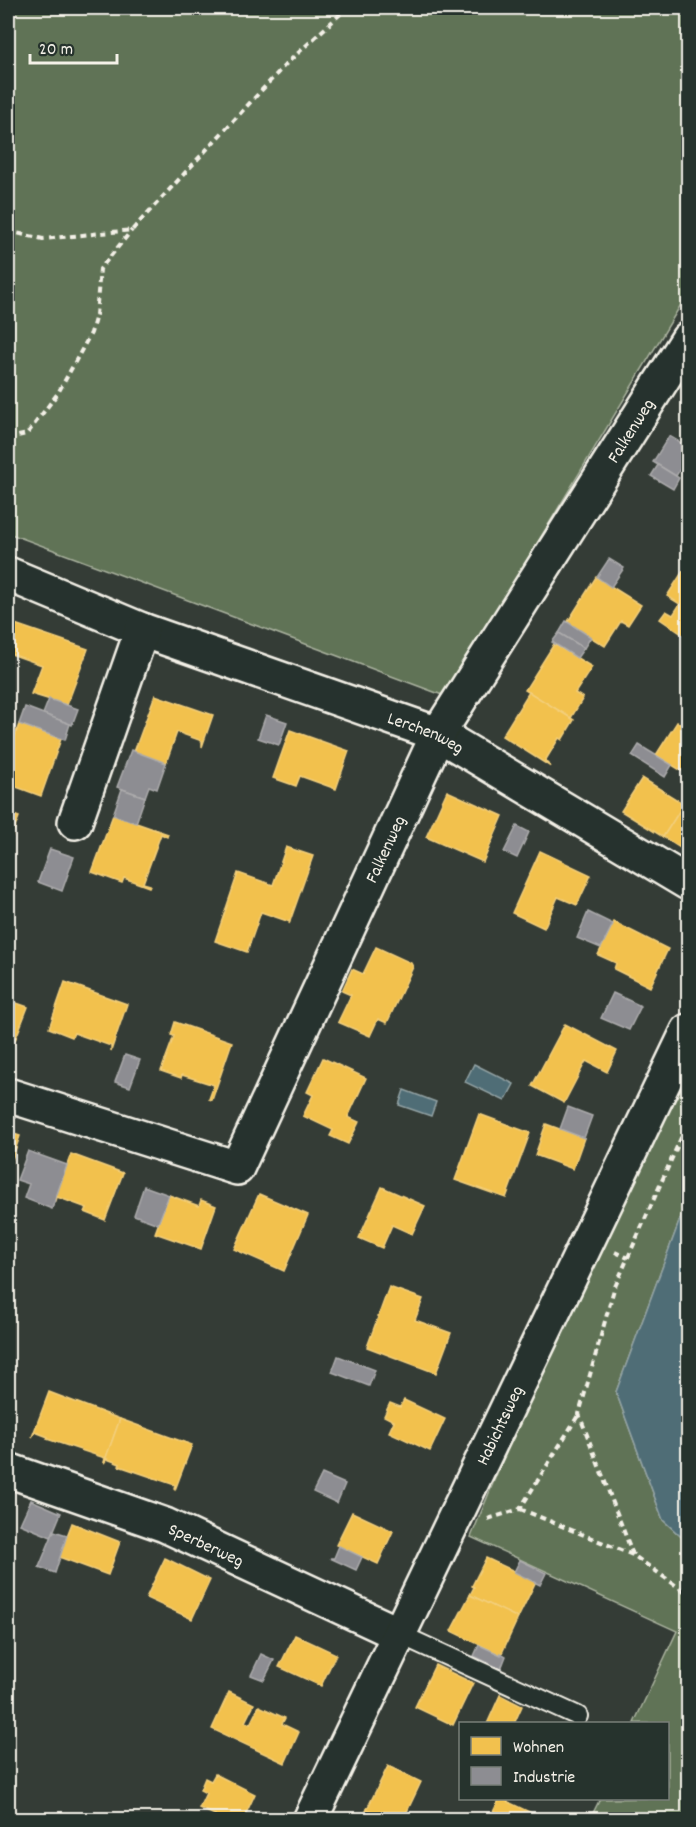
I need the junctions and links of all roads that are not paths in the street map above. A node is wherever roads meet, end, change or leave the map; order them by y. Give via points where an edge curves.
1 (688, 339) edge
2 (8, 574) edge
3 (142, 630) junction
4 (438, 734) junction
5 (75, 822) dead end
6 (688, 883) edge
7 (688, 1031) edge
8 (8, 1095) edge
9 (8, 1470) edge
10 (399, 1634) junction
11 (578, 1716) dead end
12 (310, 1820) edge

1 - 4 street, Falkenweg
2 - 3 street, Lerchenweg
3 - 4 street, Lerchenweg
3 - 5 street
4 - 6 street, Lerchenweg
4 - 8 street, Falkenweg via 237,1168
7 - 10 street, Habichtsweg
9 - 10 street, Sperberweg via 165,1525
10 - 11 lane
10 - 12 street, Habichtsweg

